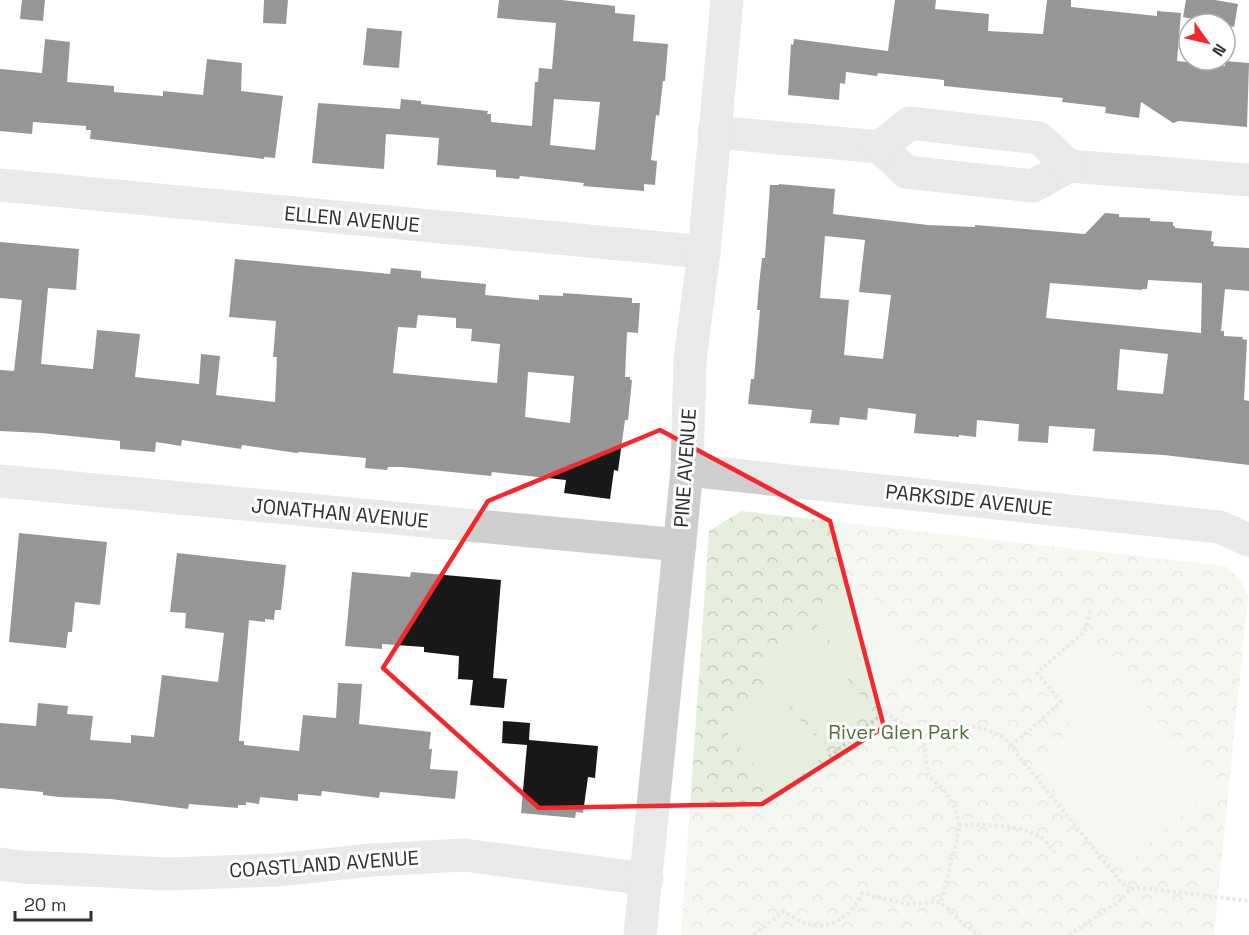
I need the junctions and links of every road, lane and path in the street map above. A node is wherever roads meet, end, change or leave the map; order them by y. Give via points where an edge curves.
1 (727, 0) edge
2 (714, 132) junction
3 (880, 147) junction
4 (1069, 166) junction
5 (1249, 180) edge
6 (0, 185) edge
7 (704, 252) junction
8 (687, 470) junction
9 (0, 481) edge
10 (1249, 540) edge
11 (680, 545) junction
12 (1090, 610) dead end
13 (922, 737) junction
14 (1011, 746) junction
15 (829, 756) dead end
16 (959, 825) junction
17 (1056, 854) dead end
18 (0, 864) edge
19 (647, 879) junction
20 (1130, 889) junction
21 (1249, 901) edge
22 (941, 902) junction
23 (640, 935) edge
24 (754, 935) edge
25 (980, 935) edge
26 (1069, 935) edge

1 - 2 street, PINE AVENUE
2 - 3 street
2 - 7 street, PINE AVENUE
3 - 4 street via 906,172 1033,186
3 - 4 street via 910,123 1039,138
4 - 5 street
6 - 7 street, ELLEN AVENUE
7 - 8 street, PINE AVENUE via 690,360
8 - 10 street, PARKSIDE AVENUE via 1219,527
8 - 11 street, PINE AVENUE
9 - 11 street, JONATHAN AVENUE
11 - 19 street, PINE AVENUE
12 - 14 path via 1085,632 1037,673 1061,702
13 - 14 path via 950,727 977,727 993,731
13 - 15 path via 885,712
13 - 16 path via 928,775 947,793
14 - 20 path
16 - 17 path via 991,824 1034,833
16 - 22 path
18 - 19 street, COASTLAND AVENUE via 168,874 464,855
19 - 23 street, PINE AVENUE
20 - 21 path
20 - 26 path via 1122,899
22 - 24 path via 908,904 862,893 839,922 807,926 784,911
22 - 25 path

